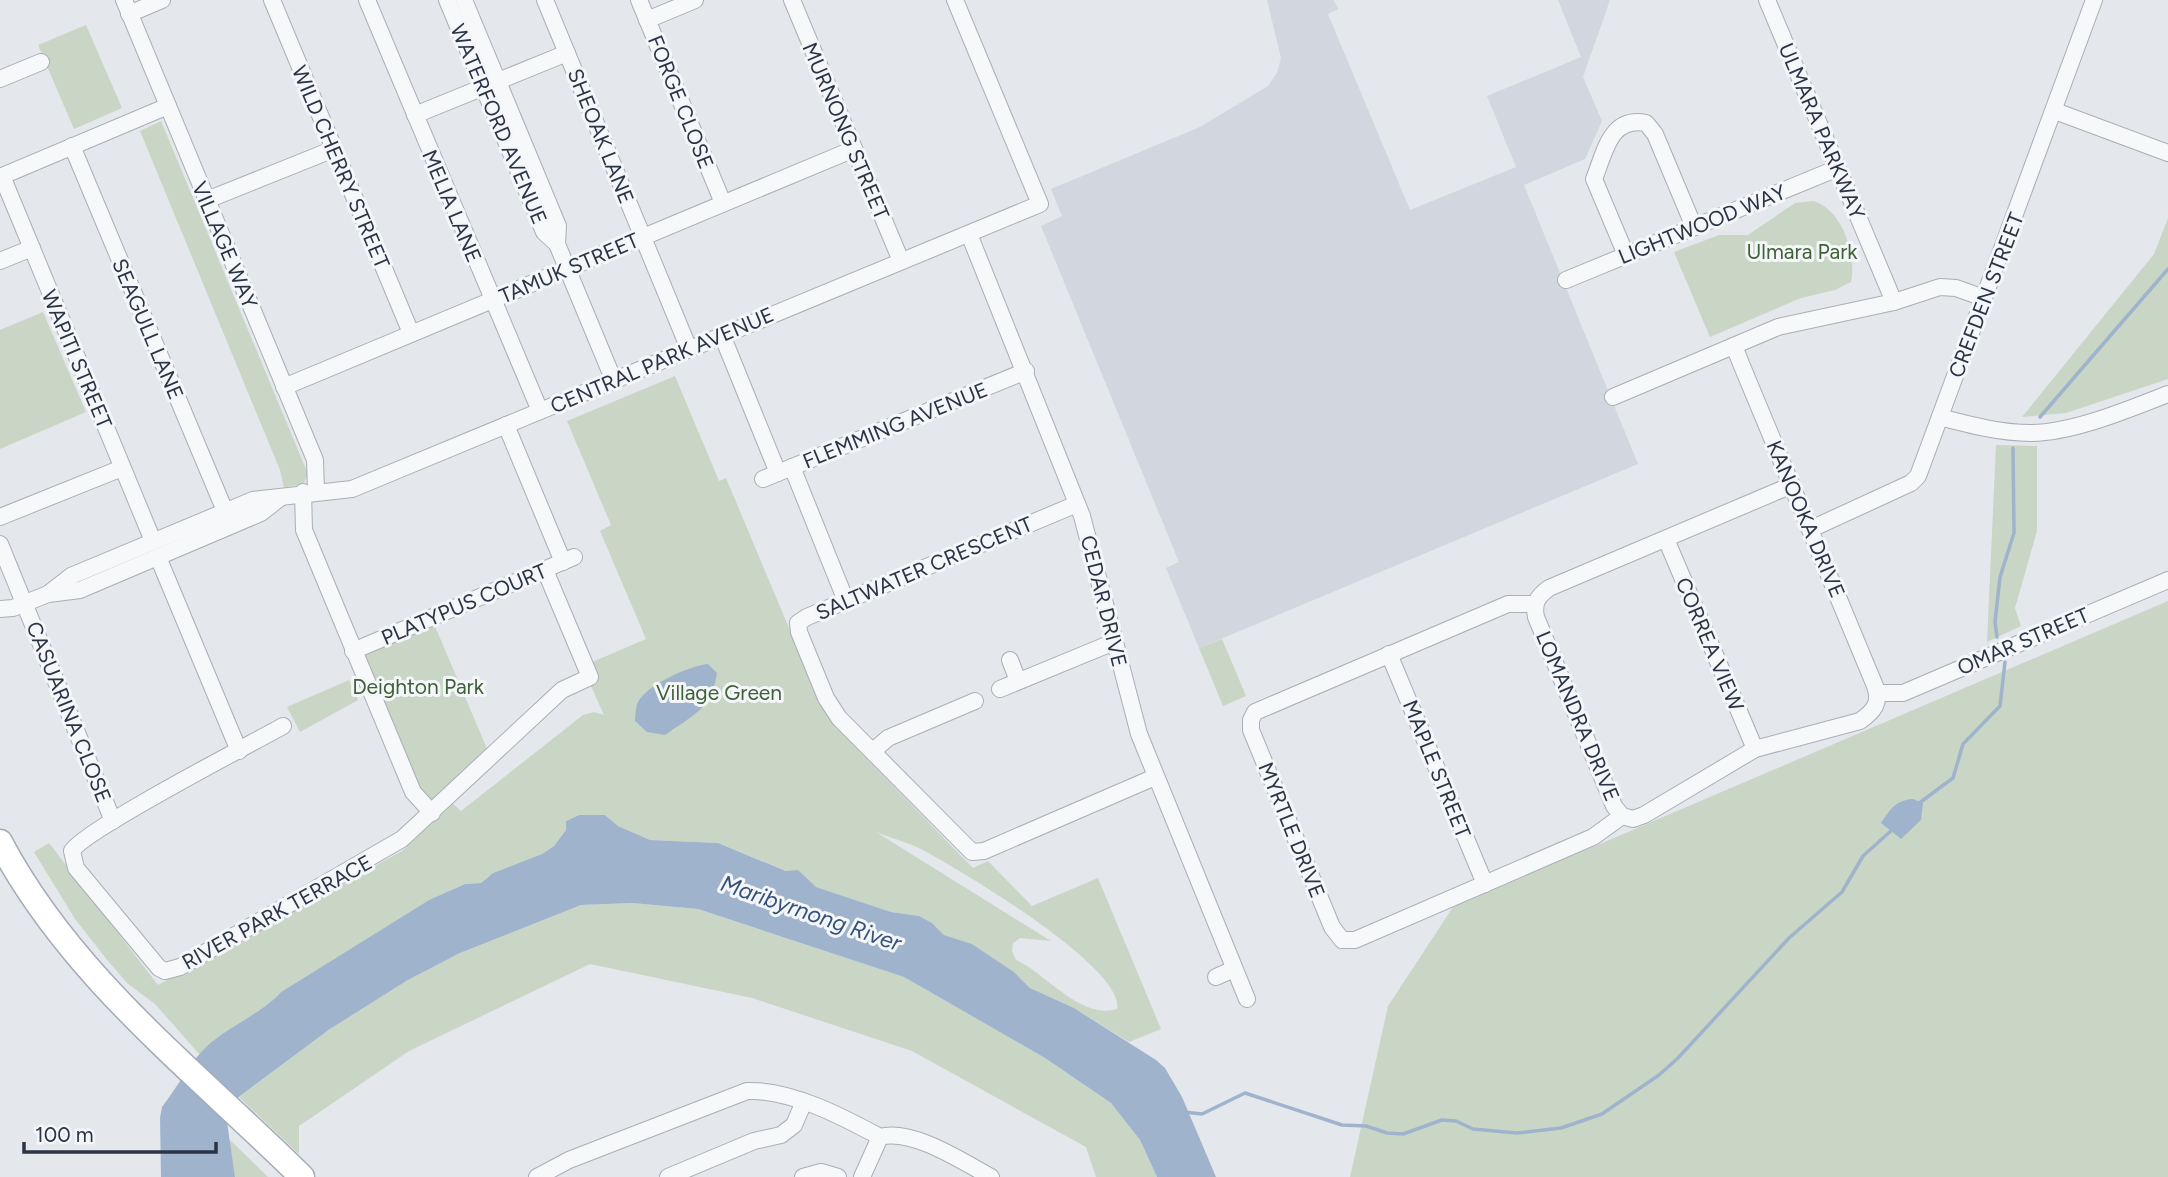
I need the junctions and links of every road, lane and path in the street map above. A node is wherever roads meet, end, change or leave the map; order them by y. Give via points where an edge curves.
1 (162, 0) edge
2 (272, 0) edge
3 (366, 0) edge
4 (447, 0) edge
5 (464, 0) edge
6 (545, 0) edge
7 (639, 0) edge
8 (695, 0) edge
9 (792, 0) edge
10 (954, 0) edge
11 (1768, 0) edge
12 (2094, 0) edge
13 (127, 7) edge
14 (647, 20) junction
15 (567, 53) junction
16 (41, 62) dead end
17 (0, 79) edge
18 (491, 84) junction
19 (167, 106) junction
20 (2055, 111) junction
21 (415, 115) junction
22 (72, 146) junction
23 (334, 149) junction
24 (854, 149) junction
25 (2168, 153) edge
26 (1838, 168) junction
27 (1, 176) edge
28 (207, 200) junction
29 (723, 204) junction
30 (1694, 227) junction
31 (969, 234) junction
32 (643, 237) junction
33 (32, 248) junction
34 (1626, 255) junction
35 (0, 261) edge
36 (901, 261) junction
37 (567, 269) junction
38 (1566, 280) dead end
39 (1984, 298) junction
40 (491, 300) junction
41 (1894, 302) junction
42 (411, 333) junction
43 (722, 335) junction
44 (1734, 346) junction
45 (689, 349) junction
46 (1026, 371) junction
47 (614, 380) junction
48 (284, 387) junction
49 (2168, 394) edge
50 (1612, 397) dead end
51 (540, 411) junction
52 (1940, 416) junction
53 (506, 425) junction
54 (122, 468) junction
55 (778, 473) junction
56 (1792, 485) junction
57 (309, 492) junction
58 (280, 498) junction
59 (1077, 504) junction
60 (225, 511) junction
61 (0, 517) edge
62 (1811, 529) junction
63 (1666, 539) junction
64 (0, 544) edge
65 (155, 549) junction
66 (545, 569) junction
67 (2168, 580) edge
68 (846, 601) junction
69 (25, 603) junction
70 (1535, 604) junction
71 (0, 609) edge
72 (1114, 642) junction
73 (353, 651) junction
74 (1389, 654) junction
75 (1010, 660) dead end
76 (1018, 681) junction
77 (999, 689) dead end
78 (1877, 693) junction
79 (975, 701) dead end
80 (284, 726) dead end
81 (1755, 749) junction
82 (239, 751) junction
83 (873, 751) junction
84 (1155, 778) junction
85 (432, 813) junction
86 (1622, 816) junction
87 (113, 821) junction
88 (0, 842) edge
89 (1485, 884) junction
90 (1234, 969) junction
91 (1216, 977) dead end
92 (1247, 999) dead end
93 (803, 1104) junction
94 (880, 1137) junction
95 (298, 1173) edge
96 (537, 1177) edge
97 (668, 1177) edge
98 (803, 1177) edge
99 (838, 1177) edge
100 (862, 1177) edge
101 (991, 1177) edge

1 - 13 street
2 - 23 street, WILD CHERRY STREET
3 - 21 street, MELIA LANE
4 - 18 street, WATERFORD AVENUE
5 - 18 street, WATERFORD AVENUE
6 - 15 street, SHEOAK LANE
7 - 14 street, FORGE CLOSE
8 - 14 street
9 - 24 street, MURNONG STREET
10 - 31 street, CENTRAL PARK AVENUE via 1040,204
11 - 26 street, ULMARA PARKWAY
12 - 20 street, CREFDEN STREET
13 - 19 street, VILLAGE WAY
14 - 29 street, FORGE CLOSE
15 - 18 street
15 - 32 street, SHEOAK LANE
16 - 17 street
18 - 21 street
18 - 37 street, WATERFORD AVENUE via 558,226 557,244
19 - 22 street
19 - 28 street, VILLAGE WAY
20 - 25 street
20 - 39 street, CREFDEN STREET
21 - 40 street, MELIA LANE
22 - 27 street
22 - 60 street, SEAGULL LANE
23 - 28 street
23 - 42 street, WILD CHERRY STREET
24 - 29 street, TAMUK STREET
24 - 36 street, MURNONG STREET
26 - 30 street, LIGHTWOOD WAY
26 - 41 street, ULMARA PARKWAY
27 - 33 street, WAPITI STREET
28 - 48 street, VILLAGE WAY
29 - 32 street, TAMUK STREET
30 - 34 street, LIGHTWOOD WAY
30 - 34 street via 1655,134 1646,123 1624,123 1613,131 1594,179
31 - 36 street, CENTRAL PARK AVENUE
31 - 46 street, CEDAR DRIVE
32 - 37 street, TAMUK STREET
32 - 45 street, SHEOAK LANE
33 - 35 street
33 - 54 street, WAPITI STREET
34 - 38 street, LIGHTWOOD WAY
36 - 43 street, CENTRAL PARK AVENUE
37 - 40 street, TAMUK STREET
37 - 47 street, WATERFORD AVENUE
39 - 41 street via 1940,287
39 - 52 street, CREFDEN STREET
40 - 42 street, TAMUK STREET
40 - 51 street, MELIA LANE
41 - 44 street via 1778,327
42 - 48 street, TAMUK STREET
43 - 45 street, CENTRAL PARK AVENUE
43 - 55 street
44 - 50 street
44 - 56 street, KANOOKA DRIVE
45 - 47 street, CENTRAL PARK AVENUE
46 - 55 street, FLEMMING AVENUE
46 - 59 street, CEDAR DRIVE
47 - 51 street, CENTRAL PARK AVENUE
48 - 57 street, VILLAGE WAY via 315,460
49 - 52 street via 2063,429 2035,433 1996,430
51 - 53 street, CENTRAL PARK AVENUE
52 - 62 street, CREFDEN STREET via 1918,476 1911,483
53 - 57 street, CENTRAL PARK AVENUE via 352,489
53 - 66 street, PLATYPUS COURT via 569,559
54 - 61 street
54 - 65 street, WAPITI STREET
55 - 68 street
56 - 62 street, KANOOKA DRIVE
56 - 63 street, LOMANDRA DRIVE
57 - 58 street, CENTRAL PARK AVENUE
57 - 73 street, VILLAGE WAY via 304,530
58 - 60 street, CENTRAL PARK AVENUE via 253,500
58 - 65 street, CENTRAL PARK AVENUE via 261,513
59 - 68 street, SALTWATER CRESCENT
59 - 72 street, CEDAR DRIVE
60 - 65 street, CENTRAL PARK AVENUE
62 - 78 street, KANOOKA DRIVE
63 - 70 street, LOMANDRA DRIVE via 1549,588
63 - 81 street, CORREA VIEW
64 - 69 street, CASUARINA CLOSE
65 - 69 street, CENTRAL PARK AVENUE via 71,576 48,594
65 - 82 street
66 - 73 street, PLATYPUS COURT
66 - 85 street, RIVER PARK TERRACE via 590,677 562,690
67 - 78 street, OMAR STREET via 1903,693
68 - 83 street, SALTWATER CRESCENT via 798,623 799,632 826,698 839,718
69 - 71 street, CENTRAL PARK AVENUE
69 - 87 street, CASUARINA CLOSE
70 - 74 street, MYRTLE DRIVE via 1508,604
70 - 86 street, LOMANDRA DRIVE via 1536,617
72 - 76 street
72 - 84 street, CEDAR DRIVE
73 - 85 street, VILLAGE WAY via 413,792
74 - 89 street, MAPLE STREET
74 - 89 street, MYRTLE DRIVE via 1264,706 1251,720 1251,730 1332,927 1342,940 1356,940
75 - 76 street
76 - 77 street
78 - 81 street, LOMANDRA DRIVE via 1876,708 1860,721
79 - 83 street via 888,738
80 - 82 street, RIVER PARK TERRACE
81 - 86 street, LOMANDRA DRIVE via 1644,815
82 - 87 street, RIVER PARK TERRACE
83 - 84 street, SALTWATER CRESCENT via 972,852 984,851
84 - 90 street, CEDAR DRIVE
85 - 87 street, RIVER PARK TERRACE via 384,852 180,967 165,971 156,966 74,863 72,852 78,843
86 - 89 street, MYRTLE DRIVE via 1593,837
88 - 95 main road via 43,916 87,970
90 - 91 street
90 - 92 street, CEDAR DRIVE
93 - 94 street via 846,1117
93 - 96 street via 775,1093 747,1091 569,1160
93 - 97 street via 794,1125 781,1136 754,1141
94 - 100 street
94 - 101 street via 899,1135 933,1147
98 - 99 street via 821,1172

